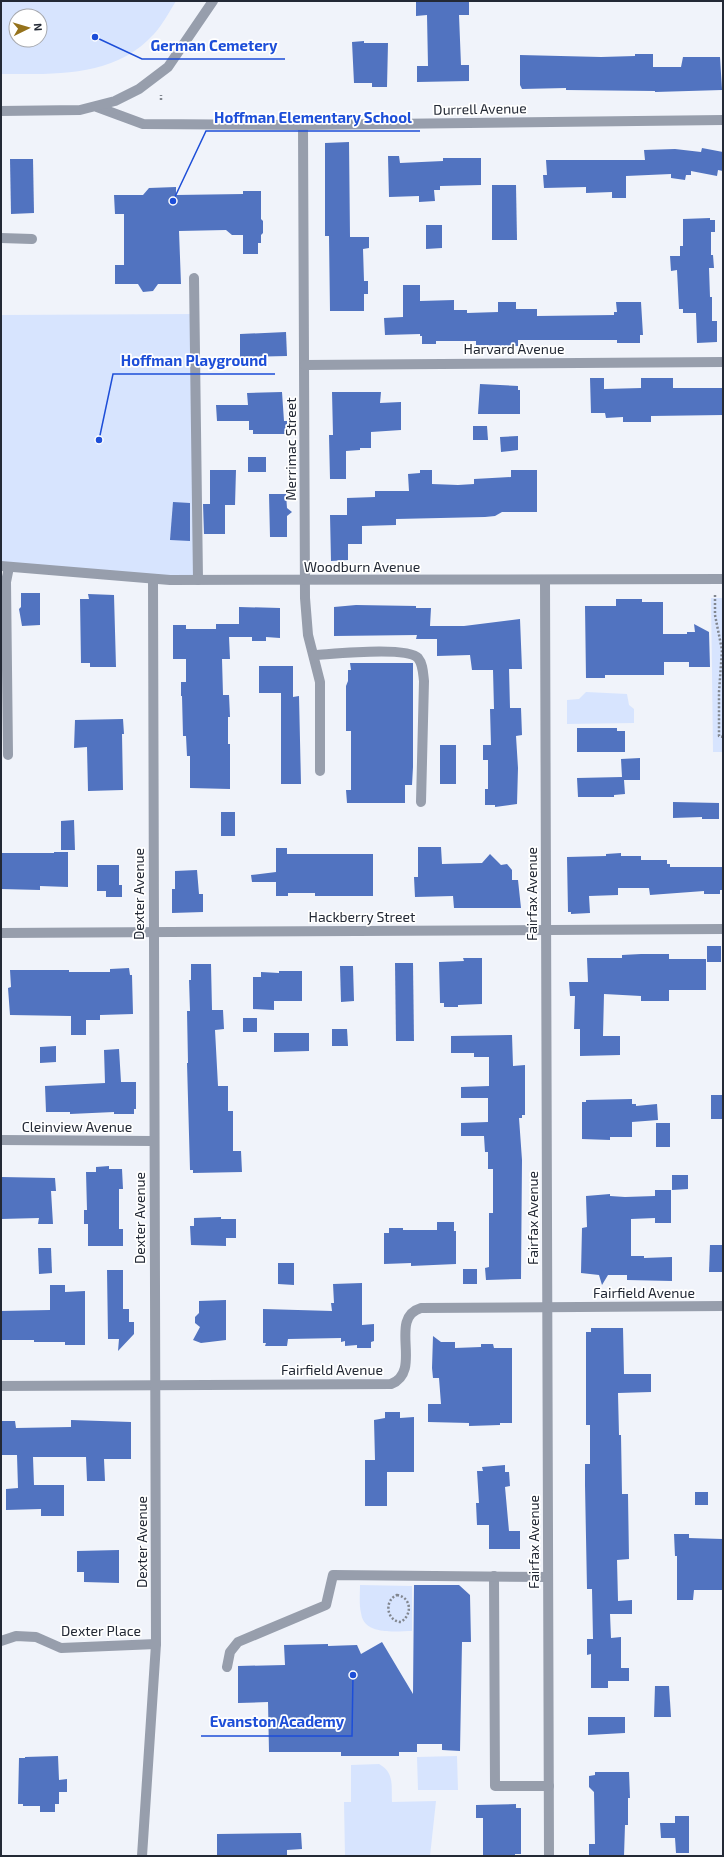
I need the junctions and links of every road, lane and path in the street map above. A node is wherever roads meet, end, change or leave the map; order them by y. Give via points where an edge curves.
1 (214, 1) edge
2 (161, 94) dead end
3 (161, 100) dead end
4 (97, 107) junction
5 (1, 111) edge
6 (723, 120) edge
7 (303, 125) junction
8 (1, 238) edge
9 (32, 239) dead end
10 (194, 278) dead end
11 (723, 362) edge
12 (305, 365) junction
13 (5, 567) edge
14 (153, 579) junction
15 (723, 579) edge
16 (198, 580) junction
17 (305, 581) junction
18 (545, 581) junction
19 (715, 595) dead end
20 (314, 655) junction
21 (723, 737) edge
22 (8, 755) dead end
23 (320, 771) dead end
24 (421, 802) dead end
25 (723, 929) edge
26 (153, 931) junction
27 (546, 931) junction
28 (1, 933) edge
29 (1, 1140) edge
30 (153, 1141) junction
31 (723, 1306) edge
32 (547, 1307) junction
33 (155, 1385) junction
34 (1, 1386) edge
35 (494, 1576) junction
36 (548, 1577) junction
37 (409, 1607) joint
38 (1, 1641) edge
39 (156, 1644) junction
40 (227, 1667) dead end
41 (549, 1786) junction
42 (142, 1856) edge
43 (549, 1856) edge

1 - 4 street via 168,67 139,89
2 - 3 path
4 - 5 street via 80,110
4 - 7 street, Durrell Avenue via 143,124
6 - 7 street, Durrell Avenue
7 - 12 street, Merrimac Street
8 - 9 street
10 - 16 street
11 - 12 street, Harvard Avenue
12 - 17 street, Merrimac Street
13 - 14 street, Woodburn Avenue
13 - 22 street
14 - 16 street, Woodburn Avenue
14 - 26 street, Dexter Avenue
15 - 18 street, Woodburn Avenue
16 - 17 street, Woodburn Avenue
17 - 18 street, Woodburn Avenue
17 - 20 street, Merrimac Street via 308,635
18 - 27 street, Fairfax Avenue
19 - 21 path via 715,615 722,650 718,692 718,736
20 - 23 street, Merrimac Street via 320,682
20 - 24 street via 380,651 410,653 418,658 423,667 424,681
25 - 27 street, Hackberry Street
26 - 27 street, Hackberry Street
26 - 28 street, Hackberry Street
26 - 30 street, Dexter Avenue
27 - 32 street, Fairfax Avenue
29 - 30 street, Cleinview Avenue
30 - 33 street, Dexter Avenue
31 - 32 street, Fairfield Avenue
32 - 33 street, Fairfield Avenue via 427,1307 415,1310 409,1315 406,1324 405,1373 399,1381 391,1384
32 - 36 street, Fairfax Avenue
33 - 34 street, Fairfield Avenue
33 - 39 street, Dexter Avenue
35 - 36 street
35 - 40 street via 333,1574 326,1606 238,1642 230,1652
35 - 41 street via 495,1786
36 - 41 street, Fairfax Avenue
37 - 37 path via 408,1601 397,1595 389,1602 388,1608 392,1618 401,1622 407,1616
38 - 39 street, Dexter Place via 16,1636 36,1636 60,1648
39 - 42 street, Dexter Avenue
41 - 43 street, Fairfax Avenue

